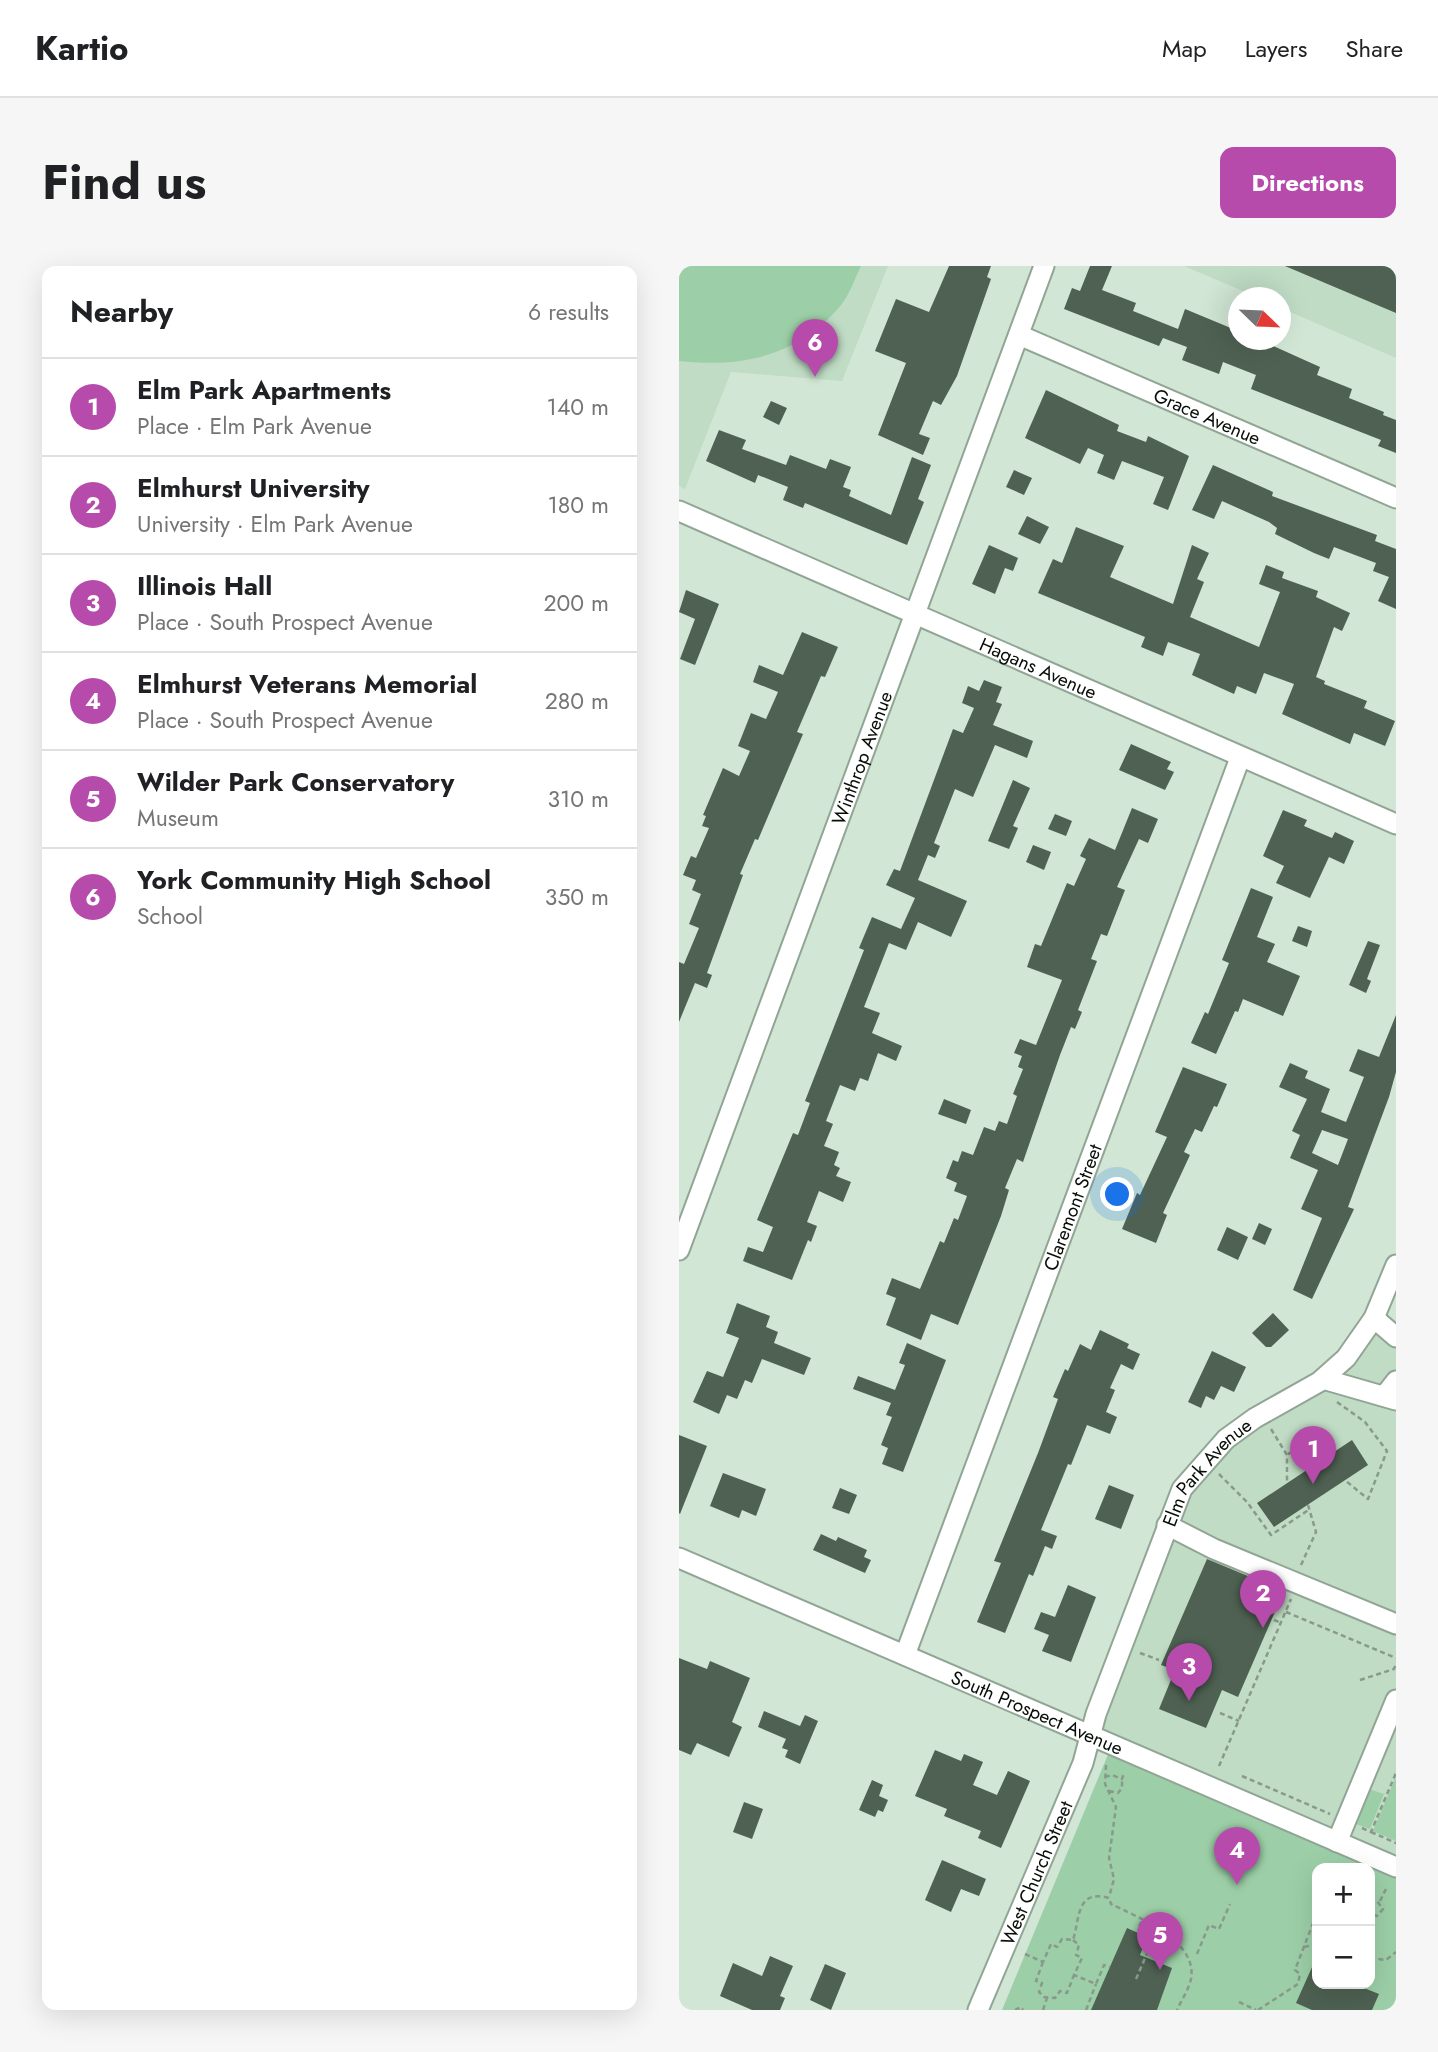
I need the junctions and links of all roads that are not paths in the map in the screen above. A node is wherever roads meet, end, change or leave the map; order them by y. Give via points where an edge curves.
1 (1044, 266) edge
2 (1019, 335) junction
3 (1396, 498) edge
4 (679, 511) edge
5 (917, 612) junction
6 (1240, 758) junction
7 (1396, 824) edge
8 (679, 1251) edge
9 (1396, 1265) edge
10 (1374, 1318) junction
11 (1396, 1337) edge
12 (1327, 1387) junction
13 (1392, 1392) edge
14 (1167, 1525) junction
15 (679, 1558) edge
16 (1396, 1624) edge
17 (905, 1655) junction
18 (1396, 1700) edge
19 (1090, 1736) junction
20 (1337, 1842) junction
21 (1396, 1867) edge
22 (978, 2010) edge

1 - 2 street, Winthrop Avenue
2 - 3 street, Grace Avenue
2 - 5 street, Winthrop Avenue
4 - 5 street, Hagans Avenue
5 - 6 street, Hagans Avenue
5 - 8 street, Winthrop Avenue
6 - 7 street, Hagans Avenue
6 - 17 street, Claremont Street
9 - 10 street, Elm Park Avenue
10 - 11 street
10 - 12 street, Elm Park Avenue
12 - 13 street
12 - 14 street, Elm Park Avenue via 1255,1418 1226,1439 1182,1489
14 - 16 street
14 - 19 street, Elm Park Avenue
15 - 17 street, South Prospect Avenue
17 - 19 street, South Prospect Avenue
18 - 20 street
19 - 20 street, South Prospect Avenue
19 - 22 street, West Church Street via 1083,1763
20 - 21 street, South Prospect Avenue

